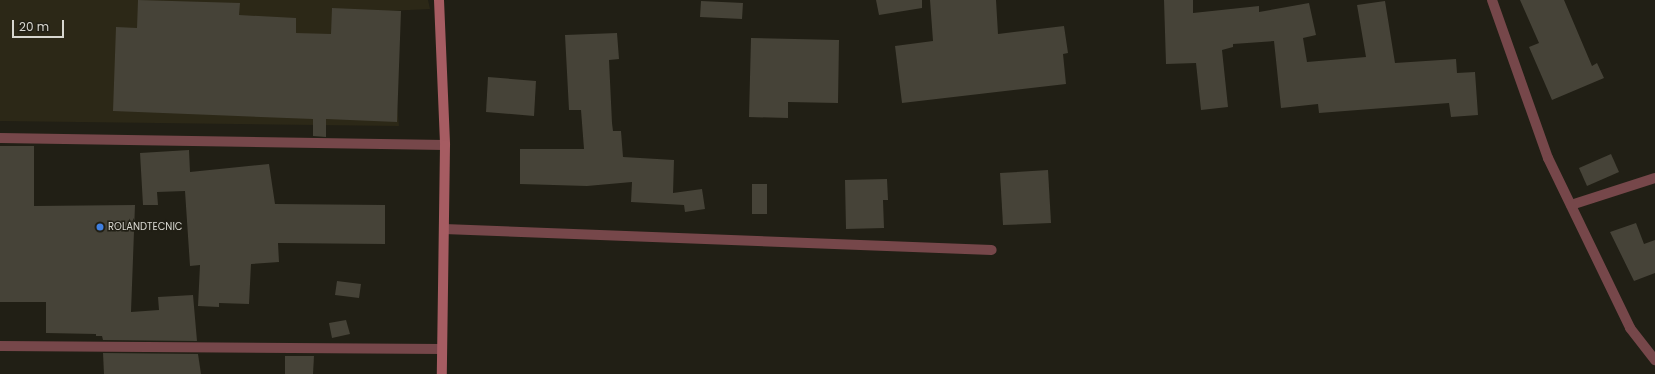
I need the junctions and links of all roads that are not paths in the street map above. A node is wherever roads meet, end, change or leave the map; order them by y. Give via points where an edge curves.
1 (439, 0) edge
2 (1492, 0) edge
3 (0, 138) edge
4 (445, 144) junction
5 (1655, 178) edge
6 (1571, 205) junction
7 (444, 229) junction
8 (992, 250) dead end
9 (0, 346) edge
10 (442, 349) junction
11 (1655, 360) edge
12 (442, 374) edge

1 - 4 main road
2 - 6 street via 1548,158
3 - 4 street
4 - 7 main road
5 - 6 street
6 - 11 street via 1630,328
7 - 8 street
7 - 10 main road
9 - 10 street
10 - 12 main road

